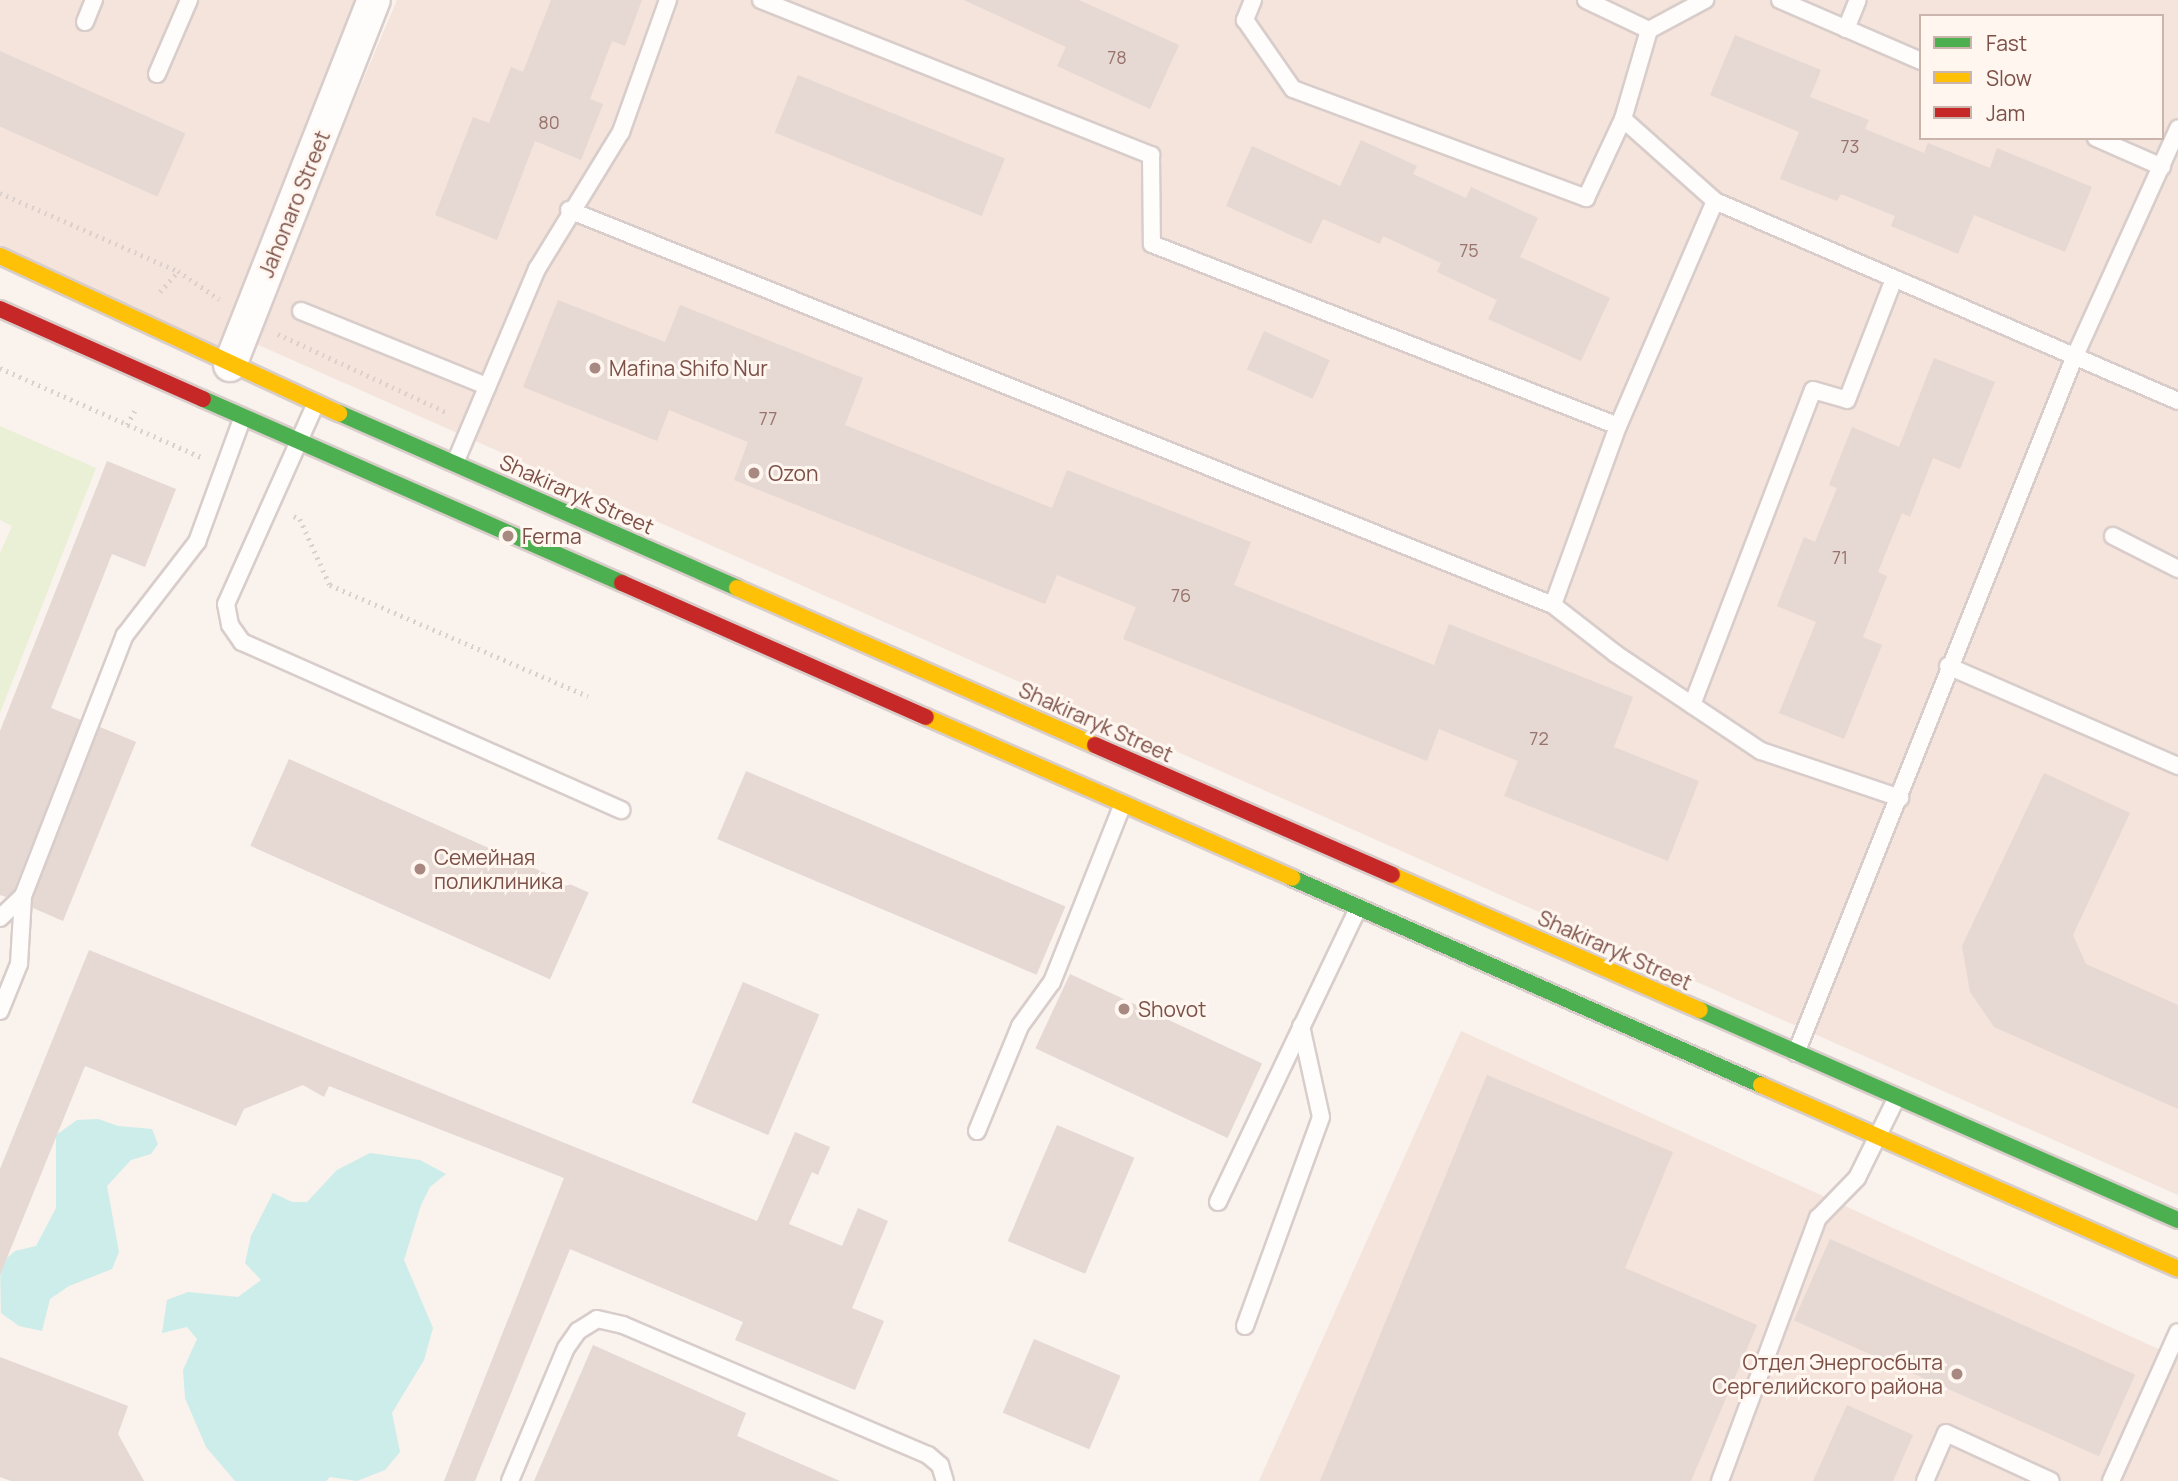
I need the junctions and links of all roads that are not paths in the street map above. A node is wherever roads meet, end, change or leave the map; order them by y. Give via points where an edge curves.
1 (94, 0) edge
2 (189, 0) edge
3 (374, 0) edge
4 (668, 0) edge
5 (761, 0) edge
6 (1253, 0) edge
7 (1586, 0) edge
8 (1705, 0) edge
9 (1780, 0) edge
10 (1858, 0) edge
11 (85, 22) dead end
12 (1846, 29) junction
13 (1649, 30) junction
14 (1919, 60) edge
15 (157, 74) dead end
16 (1623, 119) junction
17 (2178, 130) edge
18 (2100, 140) edge
19 (2161, 167) junction
20 (1715, 201) junction
21 (569, 210) junction
22 (0, 256) edge
23 (1894, 279) junction
24 (0, 309) edge
25 (301, 311) dead end
26 (2074, 358) junction
27 (230, 365) junction
28 (487, 386) junction
29 (2178, 401) edge
30 (316, 402) junction
31 (213, 407) junction
32 (242, 419) junction
33 (1618, 426) junction
34 (300, 445) junction
35 (455, 463) junction
36 (2113, 536) dead end
37 (2178, 569) edge
38 (1553, 604) junction
39 (1948, 666) junction
40 (1692, 705) junction
41 (2178, 766) edge
42 (1900, 799) junction
43 (1122, 806) junction
44 (622, 810) dead end
45 (23, 896) junction
46 (1358, 909) junction
47 (0, 918) edge
48 (0, 1011) edge
49 (1301, 1026) junction
50 (1796, 1052) junction
51 (1897, 1097) junction
52 (977, 1130) dead end
53 (1880, 1139) junction
54 (1218, 1202) dead end
55 (2178, 1220) edge
56 (2178, 1269) edge
57 (1245, 1326) dead end
58 (2178, 1332) edge
59 (510, 1481) edge
60 (945, 1481) edge
61 (1720, 1481) edge
62 (1925, 1481) edge
63 (2051, 1481) edge
64 (2111, 1481) edge

1 - 11 lane
2 - 15 lane
3 - 27 street, Jahonaro Street
4 - 21 lane via 621,132
5 - 33 lane via 1151,155 1152,244
6 - 16 lane via 1245,20 1293,89 1586,198
7 - 13 lane
8 - 13 lane
9 - 12 lane
10 - 12 lane
12 - 14 lane
13 - 16 lane
16 - 20 lane
17 - 19 lane
18 - 19 lane
19 - 26 lane
20 - 23 lane
20 - 33 lane
21 - 28 lane via 537,270
21 - 38 lane
22 - 27 main road, Shakiraryk Street
23 - 26 lane
23 - 40 lane via 1847,400 1813,390
24 - 31 main road
25 - 28 lane
26 - 29 lane
26 - 39 lane
27 - 30 main road, Shakiraryk Street
27 - 31 main road, Jahonaro Street
28 - 35 lane
30 - 34 lane
30 - 35 main road, Shakiraryk Street
31 - 32 main road
32 - 34 main road
32 - 45 lane via 197,542 125,635
33 - 38 lane
34 - 43 main road
34 - 44 lane via 226,604 230,625 242,642
35 - 50 main road, Shakiraryk Street
36 - 37 lane
38 - 40 lane
39 - 41 lane
39 - 42 lane
40 - 42 lane via 1761,751
42 - 50 lane
43 - 46 main road
43 - 52 lane via 1052,982 1020,1026
45 - 47 lane
45 - 48 lane via 19,964
46 - 49 lane
46 - 53 main road
49 - 54 lane
49 - 57 lane via 1321,1117
50 - 51 main road, Shakiraryk Street
51 - 53 lane
51 - 55 main road, Shakiraryk Street
53 - 56 main road
53 - 61 lane via 1857,1178 1818,1218
58 - 64 lane
59 - 60 lane via 566,1348 578,1331 597,1319 623,1325 928,1455 940,1465
62 - 63 lane via 1946,1433

